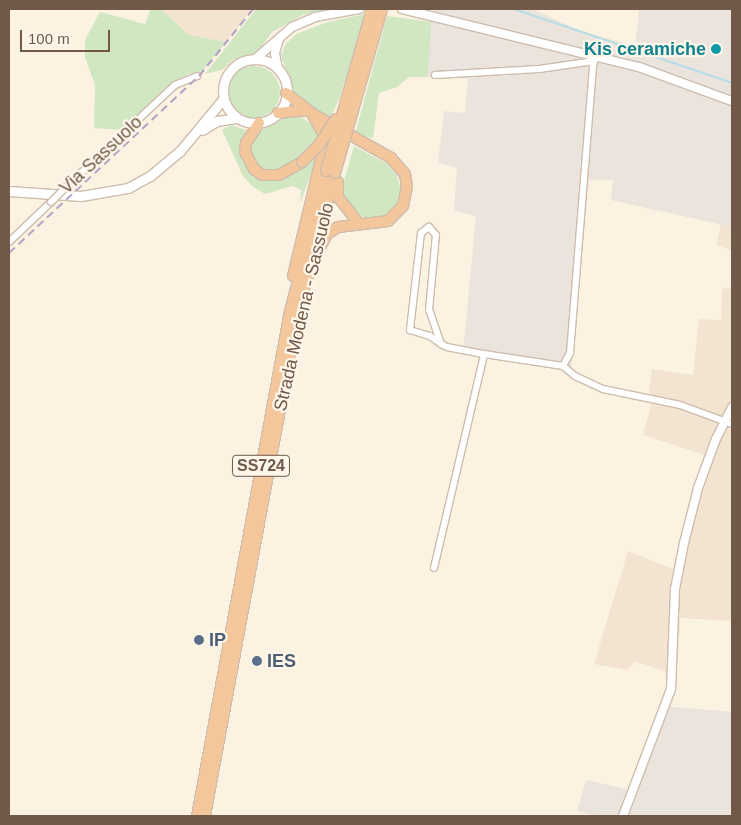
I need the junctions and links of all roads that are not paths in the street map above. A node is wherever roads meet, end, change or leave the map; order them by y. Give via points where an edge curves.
1 (359, 9) edge
2 (372, 9) edge
3 (382, 9) edge
4 (402, 9) edge
5 (282, 33) junction
6 (594, 58) junction
7 (254, 60) junction
8 (278, 69) junction
9 (435, 75) dead end
10 (197, 76) dead end
11 (286, 93) junction
12 (224, 98) junction
13 (732, 101) edge
14 (344, 102) junction
15 (310, 112) junction
16 (278, 113) junction
17 (237, 118) junction
18 (259, 123) junction
19 (198, 132) junction
20 (334, 173) junction
21 (9, 191) edge
22 (358, 223) junction
23 (9, 242) edge
24 (312, 266) junction
25 (289, 316) junction
26 (441, 344) junction
27 (484, 354) junction
28 (563, 366) junction
29 (732, 407) edge
30 (728, 422) edge
31 (434, 568) dead end
32 (197, 816) edge
33 (205, 816) edge
34 (623, 816) edge

1 - 5 street via 315,17
2 - 14 highway, Strada Modena - Sassuolo / SS724, bridge
3 - 20 highway, Strada Modena - Sassuolo / SS724, bridge
4 - 6 street
5 - 7 street
5 - 8 street via 275,53
6 - 9 street via 530,70
6 - 13 street via 658,73
6 - 28 street via 570,353
7 - 8 main road
7 - 12 main road via 232,70 224,84
8 - 11 main road via 284,78
10 - 23 street, Via Sassuolo, bridge via 175,85
11 - 15 highway
11 - 16 main road
12 - 17 main road
12 - 19 main road
14 - 18 highway, bridge via 326,136 302,162 279,176 262,175 254,169 245,152 246,143
14 - 20 highway, Strada Modena - Sassuolo / SS724, bridge
15 - 16 highway
15 - 22 highway via 391,158 404,174 406,196 396,214 379,224
15 - 25 highway via 324,135 324,147 299,242
16 - 18 main road
17 - 18 main road
17 - 19 main road via 217,121
19 - 21 main road via 160,168 128,188 81,196
20 - 22 highway via 338,197
20 - 24 highway, Strada Modena - Sassuolo / SS724
20 - 25 highway, Strada Modena - Sassuolo / SS724
22 - 24 highway via 338,227 327,234
24 - 33 highway, Strada Modena - Sassuolo / SS724 via 296,327
25 - 32 highway, Strada Modena - Sassuolo / SS724
26 - 26 street via 429,310 436,234 429,227 421,233 410,328 414,333 430,336
26 - 27 street
27 - 28 street
27 - 31 street
28 - 30 street via 568,372 603,389 680,404
29 - 30 street
30 - 34 street via 698,488 677,578 671,689

